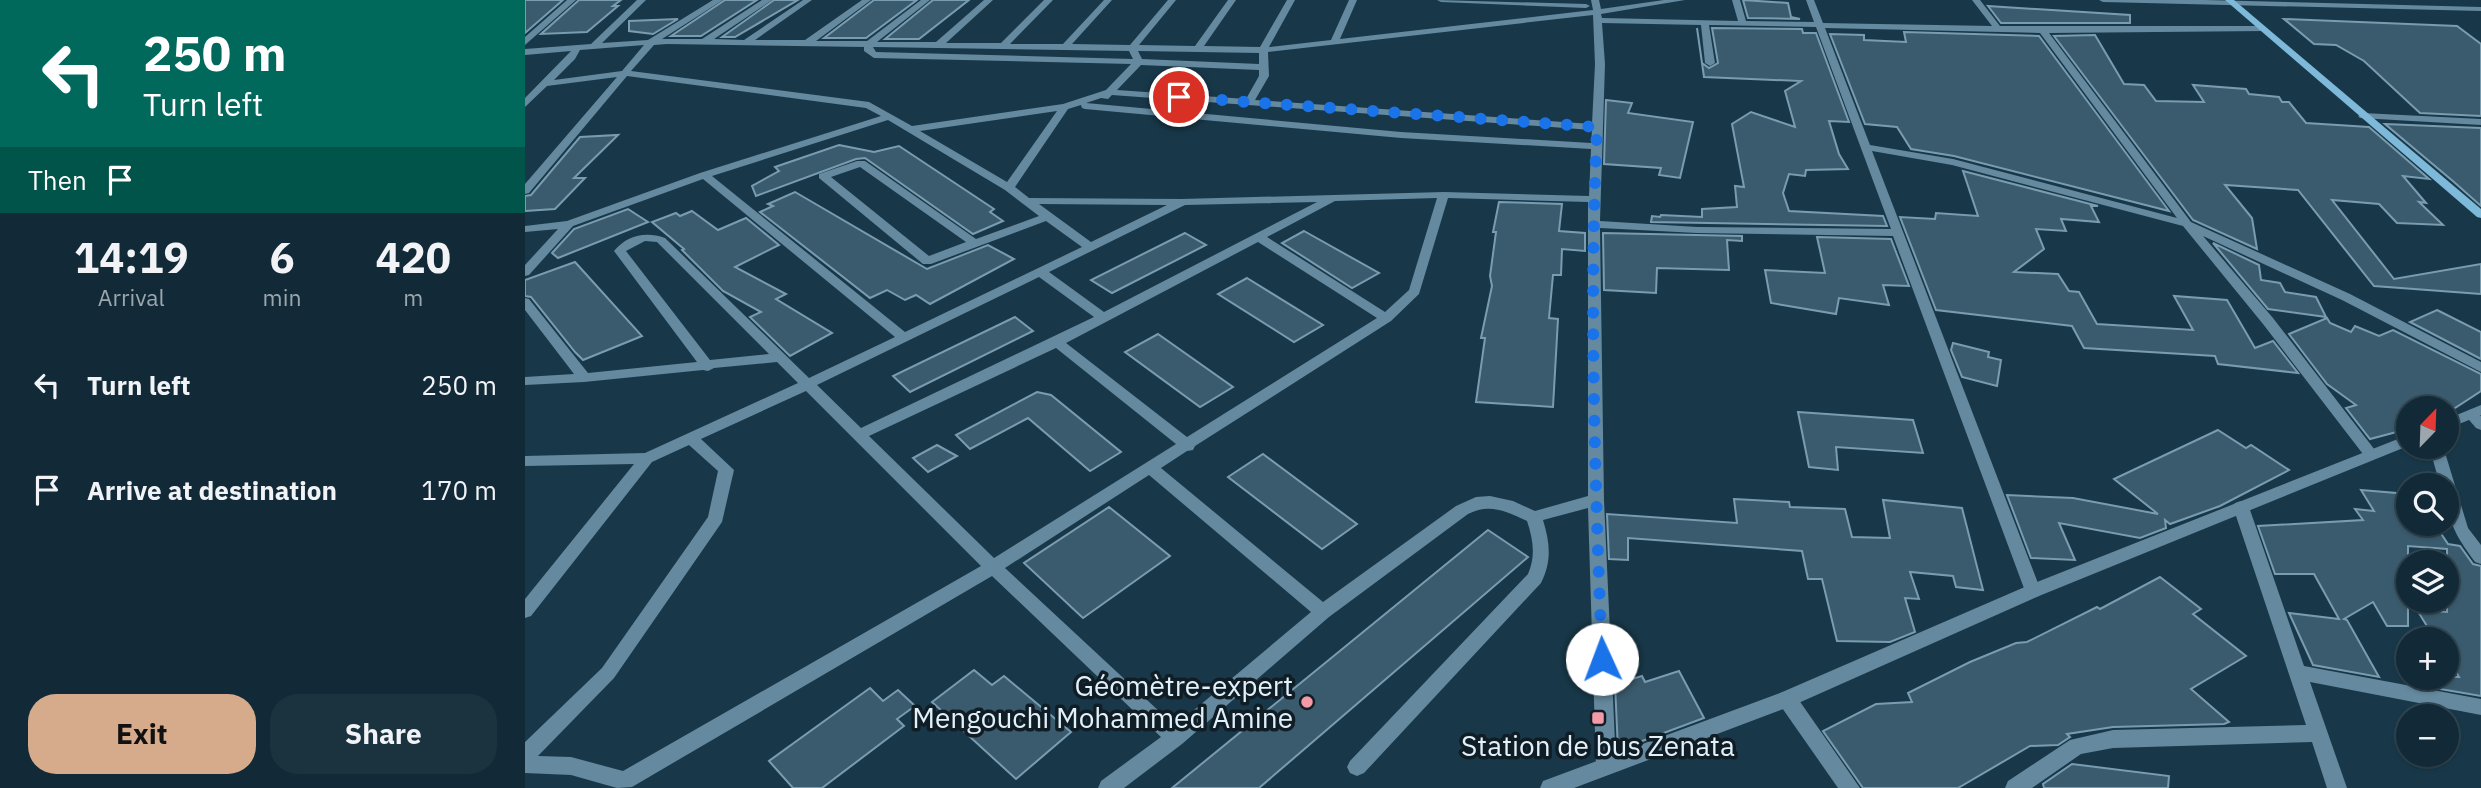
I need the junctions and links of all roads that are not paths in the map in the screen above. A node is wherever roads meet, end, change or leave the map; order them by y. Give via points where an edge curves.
1 (572, 0) edge
2 (642, 0) edge
3 (719, 0) edge
4 (768, 0) edge
5 (808, 0) edge
6 (867, 0) edge
7 (926, 0) edge
8 (989, 0) edge
9 (1049, 0) edge
10 (1108, 0) edge
11 (1172, 0) edge
12 (1232, 0) edge
13 (1291, 0) edge
14 (1353, 0) edge
15 (1441, 0) edge
16 (1681, 0) edge
17 (1736, 0) edge
18 (1810, 0) edge
19 (1976, 0) edge
20 (2103, 0) edge
21 (2425, 0) edge
22 (2230, 1) edge
23 (2361, 3) edge
24 (2480, 7) edge
25 (1596, 10) edge
26 (1705, 23) junction
27 (1743, 24) junction
28 (1820, 25) junction
29 (1998, 29) junction
30 (2263, 29) junction
31 (2043, 30) junction
32 (652, 41) junction
33 (705, 41) junction
34 (1335, 41) junction
35 (525, 42) edge
36 (746, 42) junction
37 (807, 43) junction
38 (870, 43) junction
39 (938, 45) junction
40 (593, 47) junction
41 (1002, 47) junction
42 (577, 48) junction
43 (1064, 48) junction
44 (1132, 48) junction
45 (1197, 50) junction
46 (1263, 50) junction
47 (525, 52) edge
48 (1139, 62) junction
49 (1710, 63) dead end
50 (1264, 67) junction
51 (625, 73) junction
52 (544, 84) junction
53 (1109, 92) junction
54 (1249, 101) junction
55 (525, 104) edge
56 (1097, 105) junction
57 (1065, 107) junction
58 (2363, 116) junction
59 (888, 117) junction
60 (2481, 122) edge
61 (1597, 127) junction
62 (914, 129) junction
63 (1596, 146) junction
64 (1865, 147) junction
65 (704, 175) junction
66 (1009, 188) junction
67 (525, 191) edge
68 (1444, 195) junction
69 (1339, 196) junction
70 (1594, 199) junction
71 (1027, 201) junction
72 (1183, 202) junction
73 (2481, 215) edge
74 (1049, 216) junction
75 (569, 224) junction
76 (1595, 224) junction
77 (2187, 224) junction
78 (525, 229) edge
79 (1898, 233) junction
80 (1259, 237) junction
81 (975, 243) junction
82 (1091, 248) junction
83 (525, 272) edge
84 (1041, 272) junction
85 (525, 302) edge
86 (1103, 318) junction
87 (1386, 318) junction
88 (903, 337) junction
89 (1057, 342) junction
90 (781, 358) junction
91 (708, 367) junction
92 (2481, 368) edge
93 (584, 378) junction
94 (525, 382) edge
95 (808, 384) junction
96 (2478, 416) edge
97 (2459, 421) edge
98 (859, 435) junction
99 (691, 438) junction
100 (2396, 445) edge
101 (1188, 446) junction
102 (2371, 454) junction
103 (647, 458) junction
104 (2440, 459) edge
105 (525, 461) edge
106 (1152, 469) junction
107 (1596, 500) junction
108 (2241, 507) junction
109 (1534, 517) junction
110 (2481, 558) edge
111 (993, 567) junction
112 (2033, 591) junction
113 (525, 611) edge
114 (1323, 612) junction
115 (2297, 672) junction
116 (1787, 699) junction
117 (2481, 707) edge
118 (2318, 733) junction
119 (1175, 738) junction
120 (525, 755) edge
121 (525, 764) edge
122 (1607, 765) junction
123 (1357, 767) dead end
124 (627, 785) edge
125 (1108, 788) edge
126 (1550, 788) edge
127 (1850, 788) edge
128 (2015, 788) edge
129 (2337, 788) edge

1 - 35 street
2 - 40 street
3 - 32 street
4 - 33 street
5 - 36 street
6 - 37 street
7 - 38 street
8 - 39 street
9 - 41 street
10 - 43 street
11 - 44 street
12 - 45 street
13 - 46 street
14 - 34 street
15 - 25 street
16 - 25 street
17 - 27 street
18 - 28 street
19 - 29 street
20 - 22 street
21 - 24 street
22 - 23 street
22 - 30 main road
23 - 24 street
25 - 26 street
25 - 34 street
25 - 61 street via 1600,64
26 - 27 street
26 - 49 street
27 - 28 street
28 - 29 street
28 - 64 street
29 - 31 street
30 - 31 street
30 - 58 main road
31 - 77 street
32 - 33 street
32 - 40 street
32 - 51 street
33 - 36 street
34 - 46 street
36 - 37 street
37 - 38 street
38 - 39 street
38 - 48 street via 867,49 874,54
39 - 41 street
40 - 42 street
41 - 43 street
42 - 47 street
42 - 52 street
43 - 44 street
44 - 45 street
44 - 48 street
45 - 46 street
46 - 50 street
48 - 50 street
48 - 53 street
50 - 54 street via 1264,76
51 - 52 street
51 - 59 street via 869,105
51 - 67 street
52 - 55 street
53 - 54 street
53 - 56 street
53 - 57 street
54 - 61 street
56 - 57 street
56 - 63 street via 1401,135
57 - 62 street
57 - 66 street
58 - 60 street
58 - 73 main road
59 - 62 street
59 - 65 street
61 - 63 street
62 - 66 street
63 - 70 street
64 - 77 street via 1954,162
64 - 79 street
65 - 75 street
65 - 88 street
66 - 71 street
68 - 69 street
68 - 70 street
68 - 87 street via 1415,291
69 - 72 street
69 - 80 street
70 - 76 street
71 - 72 street
71 - 74 street
72 - 82 street
74 - 81 street
74 - 82 street
75 - 78 street
75 - 83 street
76 - 79 street
76 - 107 street
77 - 92 street via 2346,297
77 - 102 street
79 - 112 street
80 - 86 street
80 - 87 street
81 - 81 street via 861,163 823,176 927,261
82 - 84 street
84 - 86 street
84 - 88 street
85 - 93 street
86 - 89 street
87 - 101 street
88 - 95 street
89 - 98 street
89 - 101 street
90 - 91 street
90 - 91 street via 661,240 650,237 625,245 620,251
90 - 95 street
91 - 93 street
93 - 94 street
95 - 98 street
95 - 99 street
96 - 97 street
98 - 111 street
99 - 103 street
99 - 120 street via 726,470 716,518 608,673
100 - 102 street
101 - 106 street
102 - 108 street
103 - 105 street
103 - 113 street
104 - 110 street via 2461,530
106 - 111 street
106 - 114 street
107 - 109 street
107 - 122 street
108 - 112 street
108 - 115 street
109 - 114 street via 1507,505 1476,503
109 - 123 street via 1542,551 1542,565 1535,578
111 - 119 street
111 - 124 street
112 - 116 street
114 - 119 street
115 - 117 street
115 - 118 street
116 - 122 street
116 - 127 street
118 - 128 street via 2113,738 2077,747
118 - 129 street
119 - 125 street
121 - 124 street via 571,766
122 - 126 street

